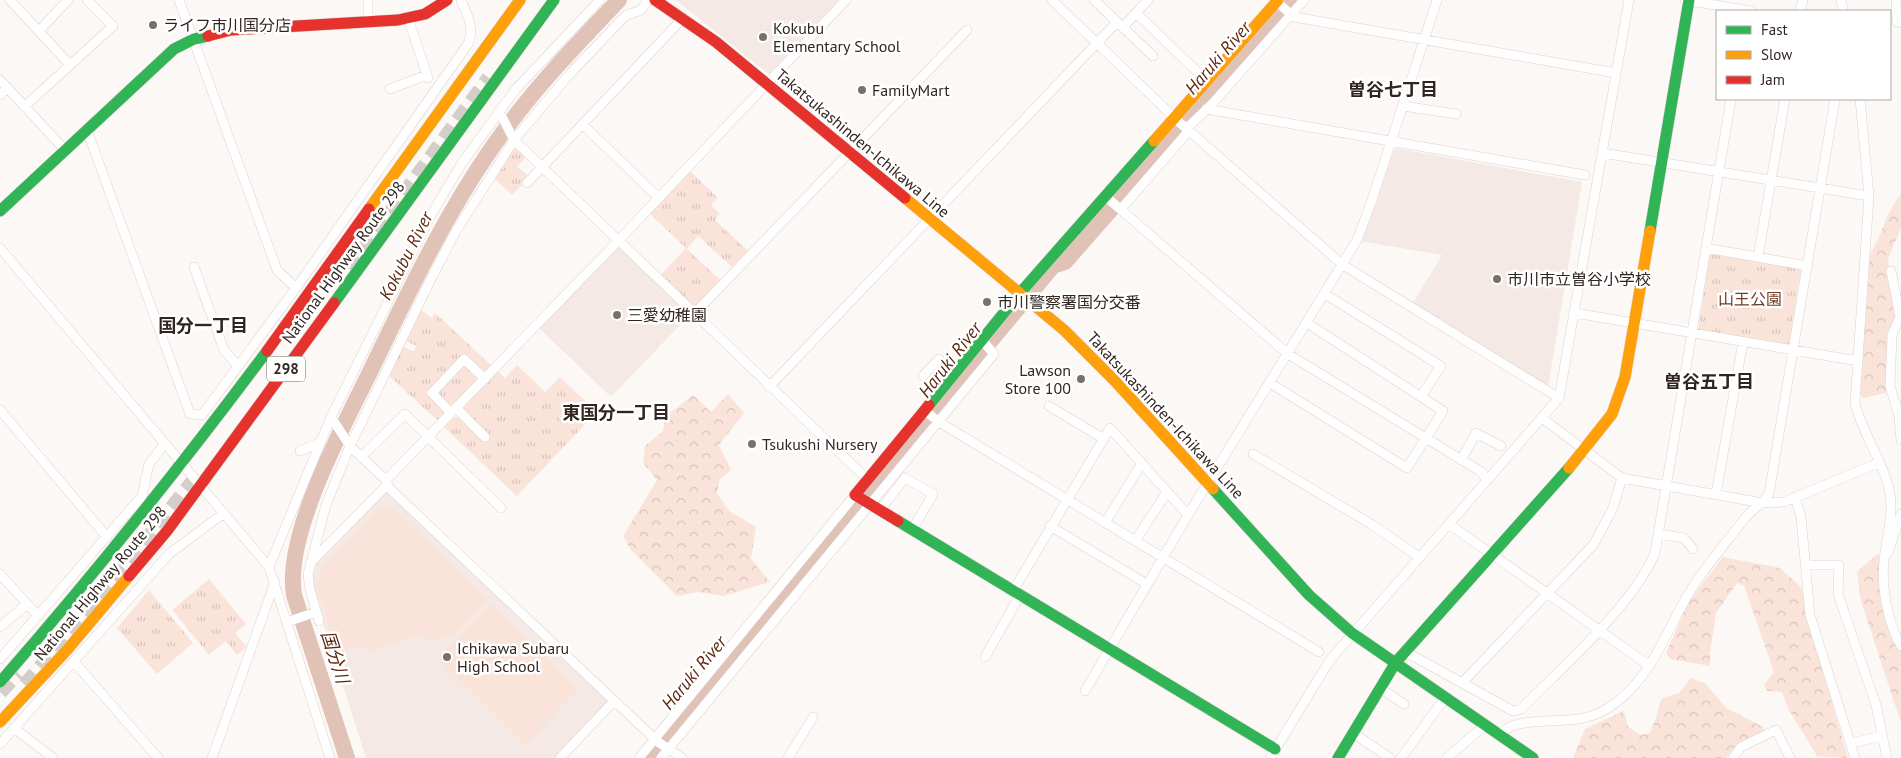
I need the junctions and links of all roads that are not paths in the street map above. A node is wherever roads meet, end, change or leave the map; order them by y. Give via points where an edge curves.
1 (10, 0) edge
2 (68, 0) edge
3 (87, 0) edge
4 (179, 0) edge
5 (368, 0) edge
6 (447, 0) edge
7 (461, 0) edge
8 (520, 0) edge
9 (554, 0) edge
10 (600, 0) edge
11 (648, 0) edge
12 (655, 0) edge
13 (846, 0) edge
14 (1052, 0) edge
15 (1094, 0) edge
16 (1148, 0) edge
17 (1304, 0) edge
18 (1437, 0) edge
19 (1629, 0) edge
20 (1688, 0) edge
21 (1896, 0) edge
22 (1283, 7) edge
23 (1742, 10) edge
24 (1136, 13) junction
25 (408, 18) junction
26 (683, 18) junction
27 (368, 23) junction
28 (1901, 23) edge
29 (1120, 25) junction
30 (39, 30) junction
31 (967, 30) dead end
32 (194, 39) junction
33 (1424, 41) junction
34 (1097, 43) junction
35 (1153, 56) dead end
36 (70, 64) junction
37 (1616, 73) junction
38 (0, 80) edge
39 (1206, 80) junction
40 (767, 84) junction
41 (8, 88) junction
42 (390, 89) dead end
43 (0, 95) edge
44 (1731, 100) edge
45 (1784, 100) edge
46 (1835, 100) edge
47 (1860, 100) edge
48 (25, 106) junction
49 (1403, 106) junction
50 (1206, 109) junction
51 (500, 113) junction
52 (1456, 114) dead end
53 (1177, 120) junction
54 (583, 125) junction
55 (87, 130) junction
56 (1188, 130) junction
57 (513, 138) junction
58 (1392, 141) junction
59 (65, 150) junction
60 (848, 153) junction
61 (1603, 153) junction
62 (1661, 163) junction
63 (542, 168) junction
64 (1718, 172) junction
65 (1585, 175) dead end
66 (1770, 180) junction
67 (527, 183) dead end
68 (1820, 188) junction
69 (1869, 196) junction
70 (659, 198) junction
71 (1114, 204) junction
72 (0, 211) edge
73 (930, 220) junction
74 (618, 241) junction
75 (0, 248) edge
76 (1706, 248) junction
77 (1758, 257) junction
78 (1343, 265) junction
79 (1808, 266) junction
80 (194, 267) dead end
81 (1891, 271) dead end
82 (296, 288) junction
83 (1325, 294) junction
84 (1899, 295) edge
85 (1025, 296) junction
86 (1575, 313) junction
87 (694, 314) junction
88 (1900, 317) edge
89 (1307, 323) junction
90 (1634, 323) junction
91 (1692, 333) junction
92 (983, 341) junction
93 (1743, 342) junction
94 (1794, 350) junction
95 (1901, 352) edge
96 (1288, 354) junction
97 (1891, 354) junction
98 (939, 359) dead end
99 (1858, 361) junction
100 (238, 366) junction
101 (923, 376) dead end
102 (485, 378) junction
103 (1270, 383) junction
104 (769, 386) junction
105 (1896, 391) edge
106 (1422, 395) junction
107 (1559, 398) junction
108 (1049, 406) dead end
109 (0, 410) edge
110 (454, 411) junction
111 (926, 411) junction
112 (1900, 416) edge
113 (1542, 418) junction
114 (332, 419) junction
115 (938, 421) junction
116 (428, 436) junction
117 (485, 437) dead end
118 (1426, 438) junction
119 (1104, 439) junction
120 (1901, 440) edge
121 (319, 443) junction
122 (164, 444) junction
123 (349, 444) junction
124 (1501, 446) dead end
125 (1585, 450) junction
126 (300, 451) dead end
127 (1253, 454) dead end
128 (361, 456) junction
129 (1461, 460) junction
130 (1142, 463) junction
131 (181, 464) junction
132 (1878, 464) junction
133 (1622, 478) junction
134 (868, 480) junction
135 (1488, 480) junction
136 (386, 482) junction
137 (199, 484) junction
138 (1209, 484) junction
139 (1666, 485) junction
140 (1167, 492) junction
141 (1716, 494) junction
142 (1795, 497) junction
143 (1066, 500) junction
144 (1763, 502) junction
145 (867, 503) junction
146 (501, 508) dead end
147 (224, 514) junction
148 (1901, 514) edge
149 (1188, 515) junction
150 (1106, 523) junction
151 (1449, 524) junction
152 (1050, 526) junction
153 (912, 530) junction
154 (1658, 534) junction
155 (107, 537) junction
156 (1135, 541) junction
157 (1693, 549) dead end
158 (148, 554) junction
159 (1493, 554) junction
160 (1419, 557) junction
161 (90, 558) junction
162 (1163, 558) junction
163 (105, 560) junction
164 (1884, 562) junction
165 (310, 564) junction
166 (1805, 566) junction
167 (269, 567) junction
168 (0, 574) edge
169 (275, 581) junction
170 (144, 584) junction
171 (1147, 584) junction
172 (1017, 593) junction
173 (1548, 593) junction
174 (26, 605) junction
175 (38, 616) junction
176 (289, 622) junction
177 (0, 627) edge
178 (1598, 630) junction
179 (1352, 633) junction
180 (1901, 646) edge
181 (1110, 649) junction
182 (1319, 652) dead end
183 (1406, 652) junction
184 (985, 657) dead end
185 (0, 659) edge
186 (1396, 662) junction
187 (75, 663) junction
188 (1650, 666) junction
189 (0, 682) edge
190 (1463, 682) junction
191 (1380, 688) junction
192 (1085, 691) dead end
193 (1445, 698) junction
194 (614, 701) junction
195 (1404, 704) dead end
196 (813, 716) dead end
197 (0, 722) edge
198 (1485, 725) junction
199 (14, 728) junction
200 (1352, 733) junction
201 (1499, 735) junction
202 (1882, 736) junction
203 (4, 738) edge
204 (656, 740) junction
205 (1852, 743) junction
206 (0, 744) edge
207 (668, 749) junction
208 (1273, 754) edge
209 (1461, 754) edge
210 (53, 758) edge
211 (158, 758) edge
212 (212, 758) edge
213 (330, 758) edge
214 (560, 758) edge
215 (639, 758) edge
216 (661, 758) edge
217 (682, 758) edge
218 (788, 758) edge
219 (1338, 758) edge
220 (1390, 758) edge
221 (1401, 758) edge
222 (1447, 758) edge
223 (1532, 758) edge
224 (1733, 758) edge
225 (1790, 758) edge
226 (1855, 758) edge
227 (1887, 758) edge

1 - 30 street
2 - 30 street
3 - 36 street via 113,26
4 - 32 street
5 - 27 street
6 - 25 main road via 430,12
7 - 82 street via 470,23 472,36 468,44
8 - 131 main road, National Highway Route 298 / 298
9 - 137 main road, National Highway Route 298 / 298 via 234,441
10 - 51 street via 546,54
11 - 57 street via 641,10 625,16
12 - 26 main road, Takatsukashinden-Ichikawa Line
13 - 40 street
14 - 34 street
15 - 29 street
16 - 24 street
17 - 22 street
18 - 33 street
19 - 37 street
20 - 23 street
20 - 62 main road
21 - 28 street via 1897,22
22 - 33 street via 1294,17
22 - 39 main road
22 - 50 street
24 - 29 street
24 - 39 street
25 - 27 main road
25 - 42 street via 428,76
26 - 40 main road, Takatsukashinden-Ichikawa Line
26 - 54 street
27 - 32 main road via 231,30
29 - 34 street
29 - 35 street
30 - 36 street
31 - 60 street
32 - 55 main road via 161,60
32 - 82 street via 277,270
33 - 37 street
33 - 49 street
34 - 53 street
34 - 73 street
36 - 48 street
37 - 61 street
38 - 41 street
39 - 53 main road
40 - 60 main road, Takatsukashinden-Ichikawa Line
40 - 70 street
41 - 43 street
41 - 48 street
44 - 64 street
45 - 66 street
46 - 68 street
47 - 69 street
48 - 59 street
49 - 52 street
49 - 58 street
50 - 56 street
50 - 58 street
51 - 57 street
51 - 114 street via 462,163 431,215
53 - 56 street
53 - 71 main road
54 - 63 street
54 - 70 street
55 - 59 main road
55 - 100 street via 190,414 202,415
56 - 71 street
56 - 78 street
57 - 63 street
57 - 123 street via 456,231
58 - 65 street via 1535,162
58 - 78 street via 1362,230
59 - 72 main road
60 - 73 main road, Takatsukashinden-Ichikawa Line
60 - 87 street
61 - 62 street
61 - 86 street
62 - 64 street
62 - 90 main road
63 - 67 street
63 - 74 street
64 - 66 street
64 - 76 street
66 - 68 street
66 - 77 street
68 - 69 street
68 - 79 street
69 - 99 street
70 - 74 street
71 - 85 main road
71 - 96 street
73 - 85 main road, Takatsukashinden-Ichikawa Line
73 - 104 street
74 - 87 street
74 - 102 street
75 - 122 street
76 - 77 street
76 - 91 street
77 - 79 street
78 - 83 street
78 - 107 street
79 - 94 street
80 - 100 street via 224,350
81 - 84 street
82 - 100 street
83 - 89 street
83 - 106 street via 1441,366
84 - 88 street
85 - 92 main road
85 - 138 main road, Takatsukashinden-Ichikawa Line via 1084,348
86 - 90 street
86 - 107 street
87 - 104 street
88 - 97 street via 1892,335
89 - 96 street
89 - 106 street
90 - 91 street
90 - 125 main road via 1620,393 1604,426
91 - 93 street
91 - 139 street
92 - 111 main road
92 - 115 street via 994,354
93 - 94 street
93 - 141 street
94 - 99 street
94 - 144 street via 1768,494
95 - 97 street
96 - 103 street
96 - 118 street
97 - 105 street
98 - 101 street
99 - 132 street via 1855,403
102 - 110 street
102 - 110 street via 464,359 432,393
103 - 118 street via 1407,468
103 - 138 street
104 - 134 street
105 - 112 street
106 - 118 street via 1444,410
107 - 113 street
108 - 119 street
109 - 155 street
110 - 116 street
110 - 117 street
111 - 115 street
111 - 134 main road
112 - 120 street
113 - 125 street
113 - 135 street
114 - 121 street
114 - 123 street
115 - 143 street
115 - 145 street
116 - 128 street via 405,414
116 - 136 street
116 - 146 street
118 - 129 street
119 - 130 street via 1110,428
119 - 143 street
121 - 126 street
121 - 167 street
122 - 131 street
122 - 155 street via 148,464 142,496
123 - 128 street
123 - 165 street via 326,505
124 - 129 street via 1476,433
125 - 133 street
125 - 159 main road
127 - 160 street via 1371,524
128 - 136 street
129 - 135 street
130 - 140 street
130 - 150 street
131 - 137 street
131 - 163 main road, National Highway Route 298 / 298
132 - 142 street
132 - 164 street via 1889,488 1892,517
133 - 139 street
133 - 173 street via 1614,508 1594,544
134 - 145 main road
135 - 151 street
136 - 165 street
136 - 194 street
137 - 147 street
137 - 158 main road, National Highway Route 298 / 298
138 - 149 street
138 - 179 main road, Takatsukashinden-Ichikawa Line via 1309,595
139 - 141 street
139 - 154 street
140 - 149 street
140 - 156 street
141 - 144 street
142 - 144 street via 1784,502
142 - 166 street via 1801,517
143 - 150 street
143 - 152 street
144 - 188 street via 1747,516 1697,581
145 - 153 main road
145 - 153 street via 906,478 933,494
145 - 204 street
145 - 207 street
147 - 167 street
147 - 170 street via 169,554
148 - 164 street
149 - 162 street
150 - 156 street
151 - 159 street
151 - 160 street
152 - 171 street
152 - 172 street
153 - 172 main road
154 - 157 street via 1684,538
154 - 178 street via 1645,572
155 - 161 street
156 - 162 street
158 - 170 street
158 - 197 main road, National Highway Route 298 / 298 via 67,650
159 - 173 street
159 - 183 main road
160 - 179 street
161 - 163 street
161 - 175 street
162 - 171 street
162 - 182 street
163 - 189 main road, National Highway Route 298 / 298
164 - 180 street via 1889,619
165 - 176 street via 310,590 316,615
166 - 202 street via 1839,565 1838,594 1876,705
166 - 205 street via 1810,615
167 - 169 street
168 - 174 street
169 - 176 street
169 - 212 street
170 - 187 street
171 - 181 street
172 - 181 main road
172 - 184 street
173 - 178 street
173 - 190 street
174 - 175 street
174 - 177 street
175 - 185 street
176 - 213 street
178 - 188 street
178 - 190 street via 1521,710 1513,711
179 - 186 main road, Takatsukashinden-Ichikawa Line
179 - 208 street via 1330,660
181 - 192 street
181 - 208 main road
183 - 186 main road
183 - 190 street
186 - 191 main road
186 - 193 main road, Takatsukashinden-Ichikawa Line
187 - 199 street
187 - 211 street
188 - 201 street via 1641,680 1619,701 1590,717 1514,725
191 - 195 street
191 - 200 main road
193 - 198 main road, Takatsukashinden-Ichikawa Line
193 - 221 street
194 - 204 street
194 - 214 street
196 - 218 street
198 - 201 main road, Takatsukashinden-Ichikawa Line
198 - 209 street
199 - 203 street
199 - 210 street
200 - 219 main road
200 - 220 street
201 - 223 main road, Takatsukashinden-Ichikawa Line
202 - 205 street
202 - 227 street
203 - 206 street
204 - 207 street
204 - 215 street
205 - 226 street
207 - 216 street
207 - 217 street
209 - 222 street
224 - 225 street via 1741,747 1776,730

